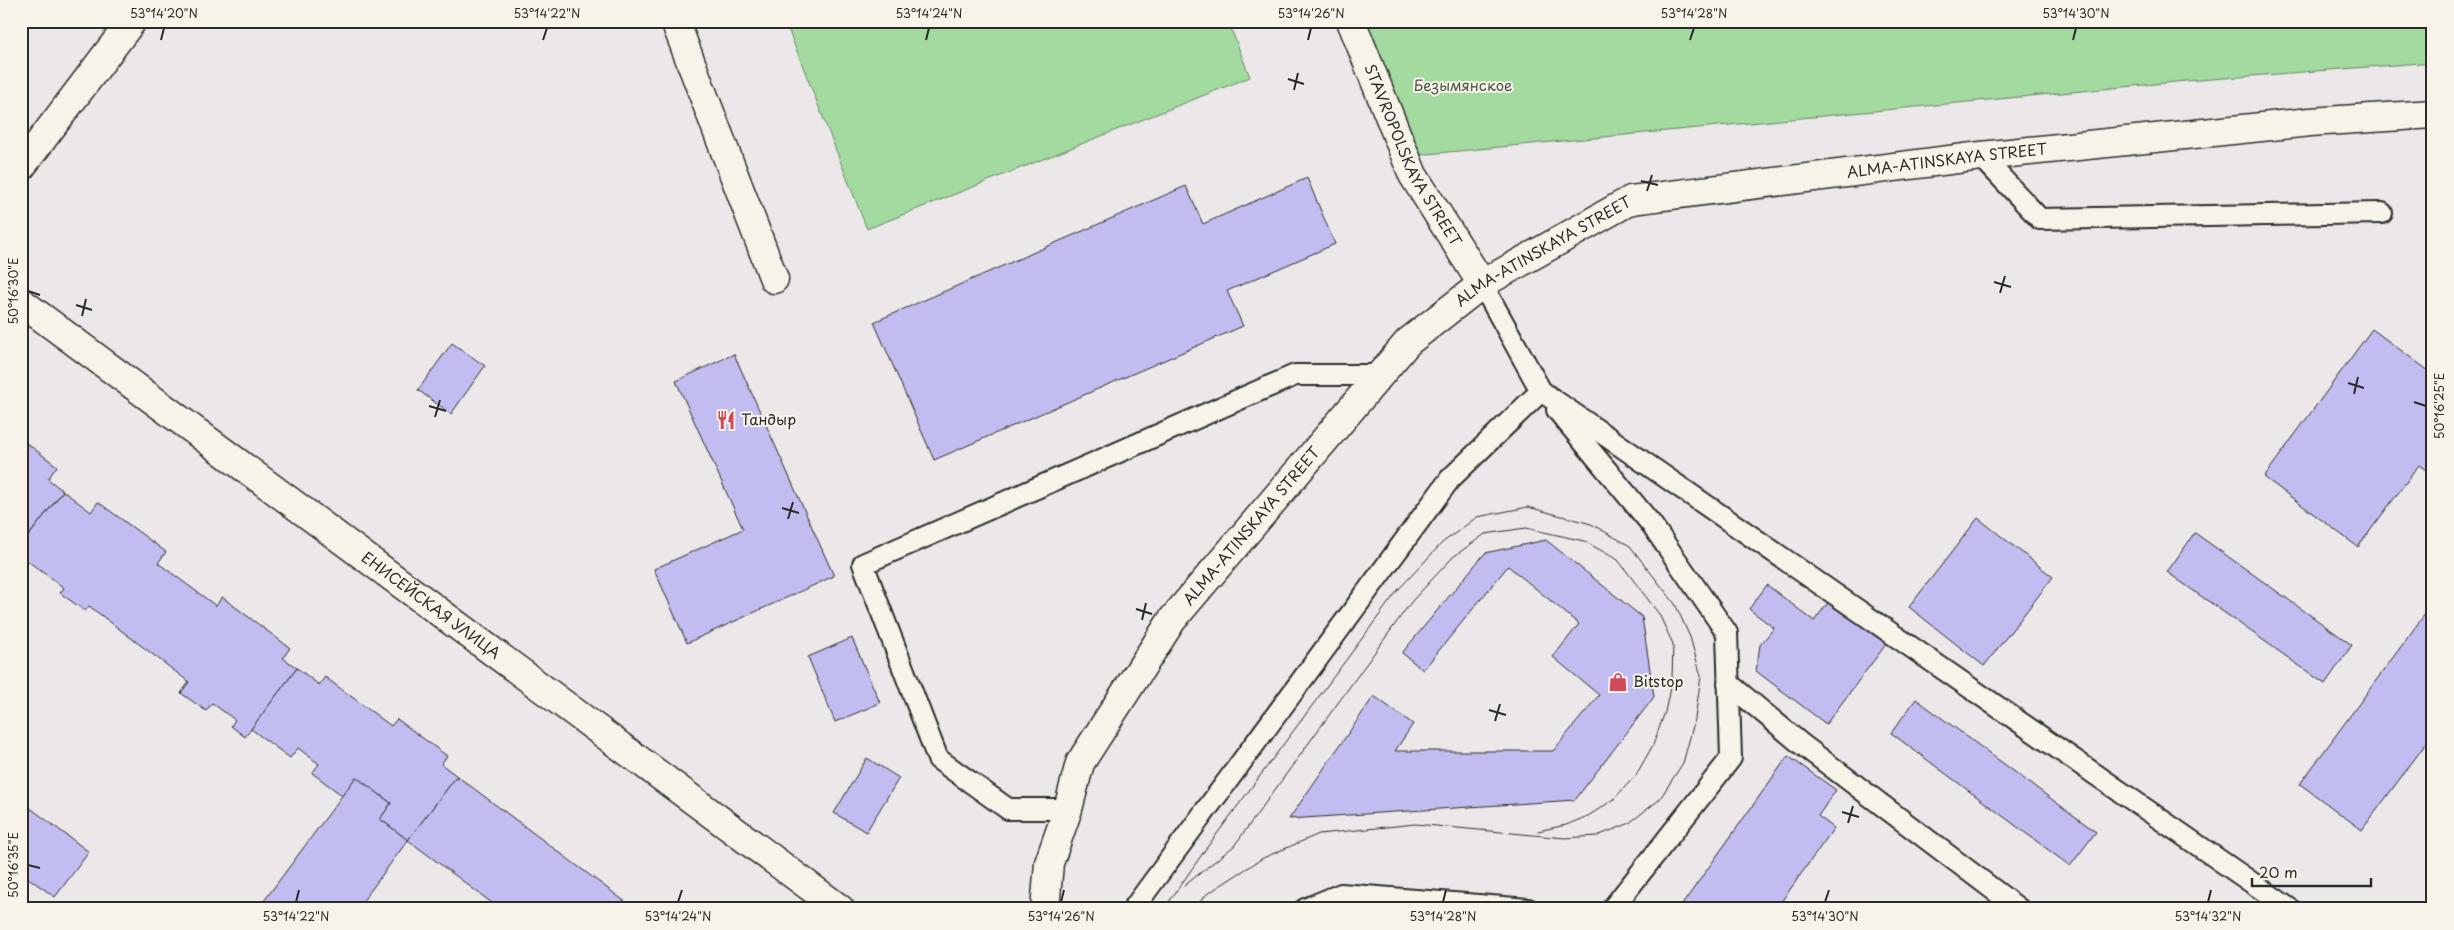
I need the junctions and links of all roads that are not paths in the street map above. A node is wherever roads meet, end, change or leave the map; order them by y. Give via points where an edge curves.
1 (132, 21) edge
2 (675, 21) edge
3 (1351, 21) edge
4 (2433, 114) edge
5 (1981, 156) junction
6 (21, 168) edge
7 (2382, 213) dead end
8 (774, 280) dead end
9 (1482, 284) junction
10 (21, 302) edge
11 (1379, 375) junction
12 (1541, 391) junction
13 (1728, 683) junction
14 (1068, 809) junction
15 (840, 909) edge
16 (1045, 909) edge
17 (1133, 909) edge
18 (1305, 909) edge
19 (1528, 909) edge
20 (1612, 909) edge
21 (2019, 909) edge
22 (2290, 909) edge

1 - 6 street
2 - 8 street
3 - 9 street, STAVROPOLSKAYA STREET via 1412,175
4 - 5 street, ALMA-ATINSKAYA STREET via 2310,122
5 - 7 lane via 2040,219
5 - 9 street, ALMA-ATINSKAYA STREET via 1631,200
9 - 11 street, ALMA-ATINSKAYA STREET via 1408,342
9 - 12 lane
10 - 15 street, ЕНИСЕЙСКАЯ УЛИЦА
11 - 14 street, ALMA-ATINSKAYA STREET via 1172,620 1080,763
11 - 14 lane via 1295,375 863,564 938,759 1008,809
12 - 13 lane via 1652,525 1727,633
12 - 17 lane via 1450,479
12 - 22 lane
13 - 20 lane via 1731,758
13 - 21 lane via 1800,743
14 - 16 street, ALMA-ATINSKAYA STREET via 1049,863
18 - 19 lane via 1342,894

